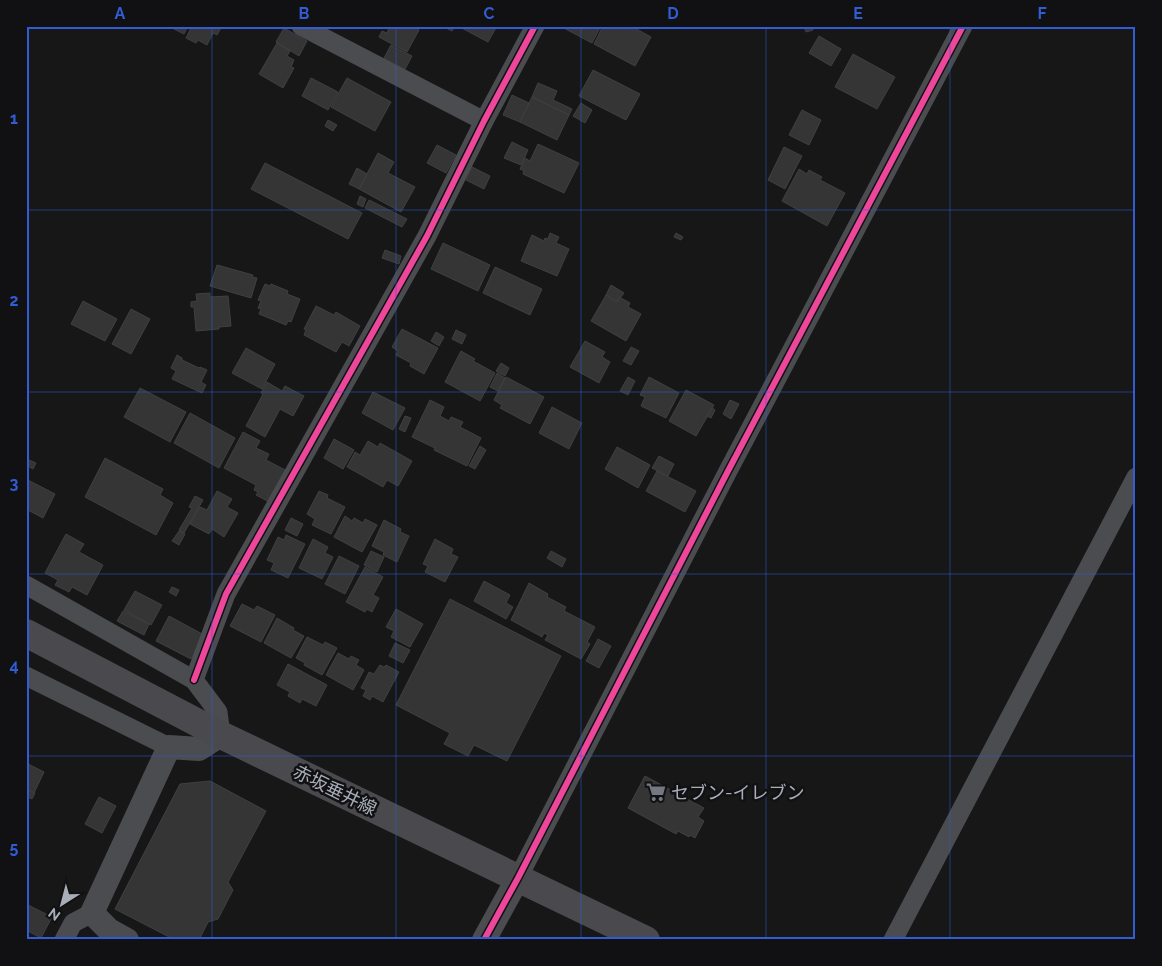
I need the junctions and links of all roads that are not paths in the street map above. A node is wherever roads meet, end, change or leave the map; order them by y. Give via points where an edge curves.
1 (300, 26) edge
2 (535, 26) edge
3 (963, 26) edge
4 (484, 121) junction
5 (1136, 477) edge
6 (26, 585) edge
7 (26, 633) edge
8 (26, 676) edge
9 (194, 680) junction
10 (221, 735) junction
11 (169, 747) junction
12 (518, 878) junction
13 (92, 913) junction
14 (64, 940) edge
15 (127, 940) edge
16 (484, 940) edge
17 (646, 940) edge
18 (893, 940) edge

1 - 4 street
2 - 4 street
3 - 12 street
4 - 9 street via 427,236 226,594
5 - 18 street
6 - 9 street
7 - 10 main road, 赤坂垂井線
8 - 11 street
9 - 10 street via 218,712
10 - 11 street via 199,749
10 - 12 main road, 赤坂垂井線
11 - 13 street
12 - 16 street
12 - 17 main road, 赤坂垂井線
13 - 14 street via 73,923
13 - 15 street via 109,930

